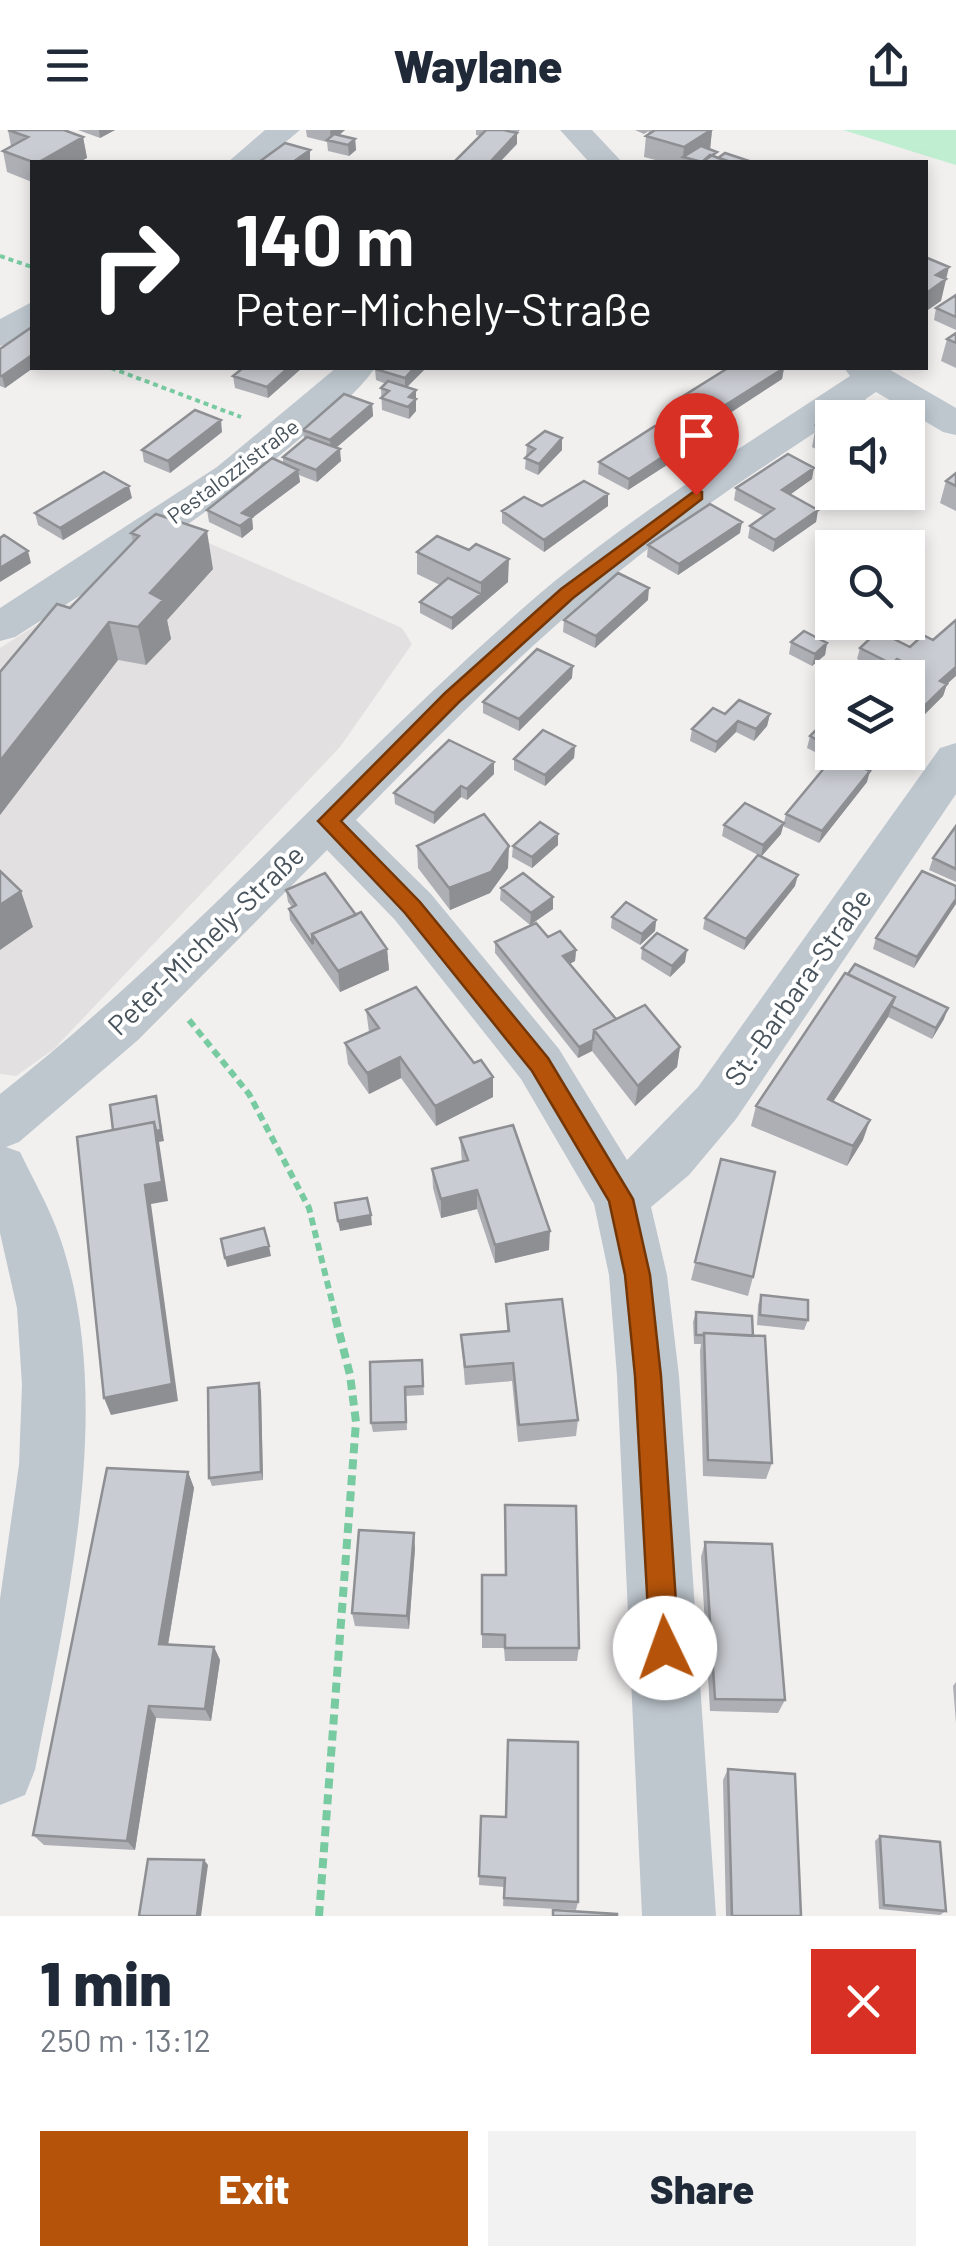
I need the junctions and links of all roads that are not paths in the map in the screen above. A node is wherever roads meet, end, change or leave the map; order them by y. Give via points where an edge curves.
1 (284, 130) edge
2 (246, 160) edge
3 (30, 314) edge
4 (0, 334) edge
5 (354, 370) edge
6 (868, 372) edge
7 (956, 424) edge
8 (0, 628) edge
9 (956, 759) edge
10 (328, 821) junction
11 (0, 1126) edge
12 (0, 1168) edge
13 (621, 1199) junction
14 (0, 1770) edge
15 (679, 1916) edge

1 - 2 street
3 - 4 street
5 - 8 street, Pestalozzistraße via 286,434 202,497
6 - 7 street
6 - 10 street, Peter-Michely-Straße via 622,548 452,698
9 - 13 street, St.-Barbara-Straße via 717,1103
10 - 11 street, Peter-Michely-Straße via 45,1092
10 - 13 street via 413,908 540,1064
12 - 14 street via 39,1264 52,1400 49,1491
13 - 15 street via 638,1275 648,1376

